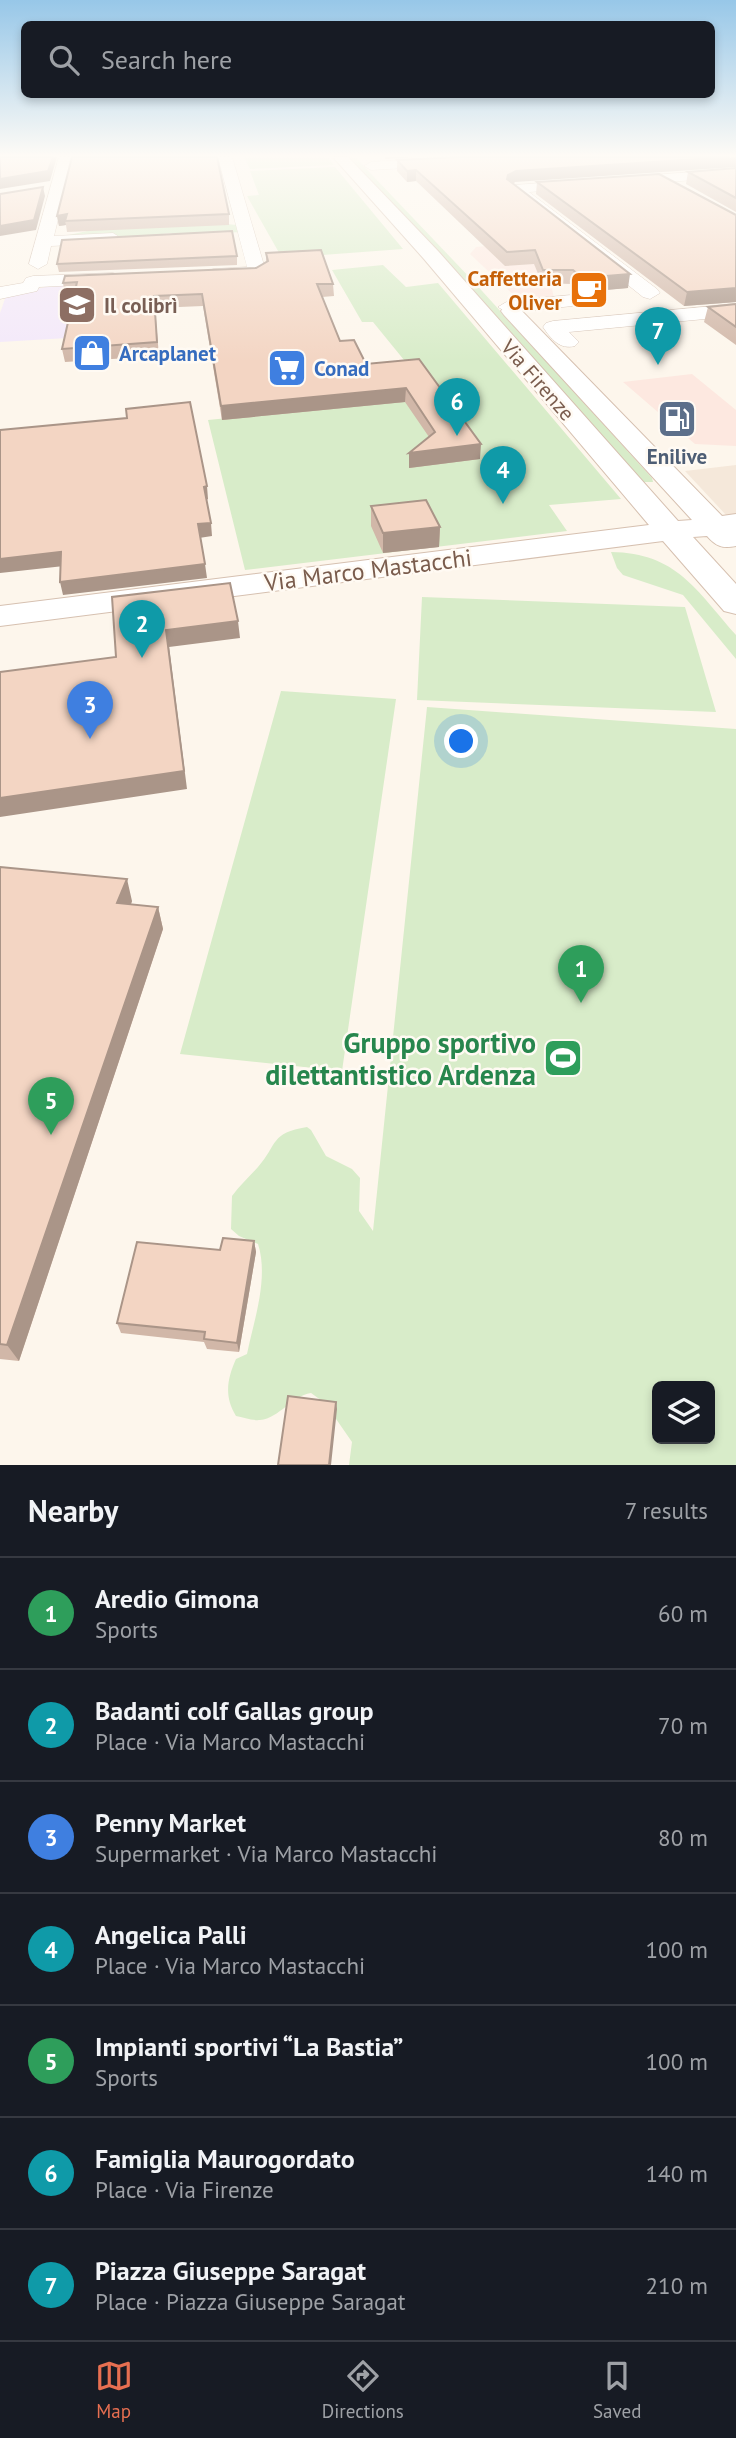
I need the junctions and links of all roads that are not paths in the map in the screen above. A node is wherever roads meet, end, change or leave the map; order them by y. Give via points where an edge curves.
1 (49, 225) edge
2 (238, 225) edge
3 (403, 225) edge
4 (428, 225) edge
5 (563, 225) edge
6 (127, 233) edge
7 (46, 237) junction
8 (191, 275) edge
9 (478, 277) dead end
10 (125, 278) edge
11 (33, 282) junction
12 (0, 293) edge
13 (501, 300) joint
14 (736, 310) edge
15 (568, 342) dead end
16 (726, 525) edge
17 (671, 532) junction
18 (736, 548) edge
19 (736, 604) edge
20 (0, 616) edge

1 - 7 street
2 - 8 street via 257,272
3 - 17 main road, Via Firenze
4 - 9 main road
5 - 13 street via 650,293
6 - 7 street
7 - 11 street
10 - 11 street
11 - 12 street via 30,287
13 - 16 main road, Via Firenze
14 - 15 street via 553,327
16 - 17 main road, Via Marco Mastacchi
16 - 18 main road, Via Firenze
17 - 19 main road, Via Firenze
17 - 20 main road, Via Marco Mastacchi

